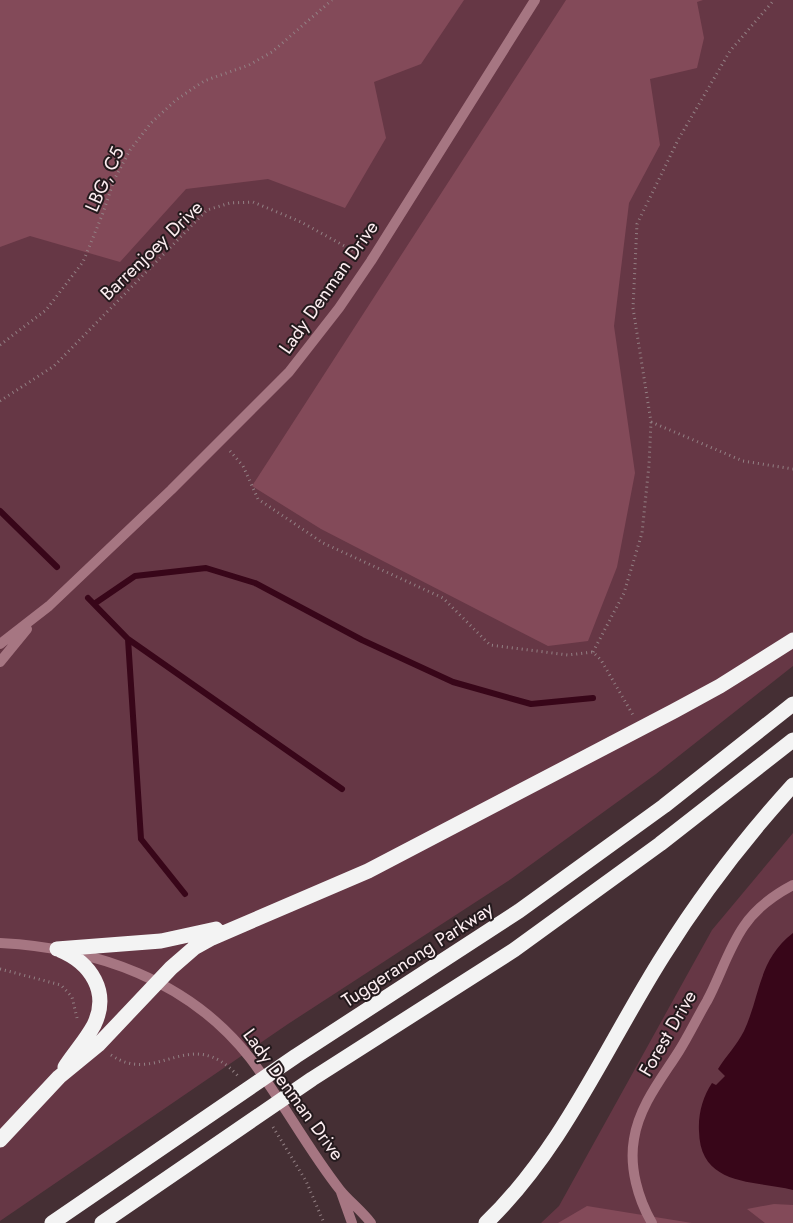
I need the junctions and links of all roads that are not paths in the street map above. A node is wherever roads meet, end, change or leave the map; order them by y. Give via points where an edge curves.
1 (535, 0) edge
2 (36, 618) junction
3 (793, 640) edge
4 (0, 644) edge
5 (0, 662) edge
6 (793, 704) edge
7 (793, 740) edge
8 (793, 785) edge
9 (793, 885) edge
10 (267, 915) junction
11 (0, 938) edge
12 (0, 943) edge
13 (23, 944) junction
14 (57, 949) junction
15 (157, 982) junction
16 (92, 1041) junction
17 (0, 1140) edge
18 (341, 1191) junction
19 (52, 1223) edge
20 (102, 1223) edge
21 (352, 1223) edge
22 (371, 1223) edge
23 (486, 1223) edge
24 (652, 1223) edge

1 - 2 street, Lady Denman Drive via 340,308 289,372
2 - 4 street, Lady Denman Drive
2 - 5 street, Lady Denman Drive
3 - 10 highway via 720,686 641,729 368,871
6 - 19 highway, Tuggeranong Parkway via 593,859 520,911 296,1056
7 - 20 highway via 660,844 522,944 312,1079
8 - 23 highway via 733,855 708,890 663,956 539,1162
9 - 24 street, Forest Drive via 774,895 744,925 708,998 638,1121 634,1140 634,1172 641,1201
10 - 14 highway via 187,937 122,946
10 - 15 highway via 199,945
11 - 13 street, Lady Denman Drive
12 - 13 street, Lady Denman Drive
13 - 14 street, Lady Denman Drive
14 - 15 street, Lady Denman Drive via 121,967
14 - 16 highway via 82,962 96,985 99,1002
15 - 16 highway
15 - 18 street, Lady Denman Drive via 204,1010 236,1041
16 - 17 highway
18 - 21 street, Lady Denman Drive
18 - 22 street, Lady Denman Drive

